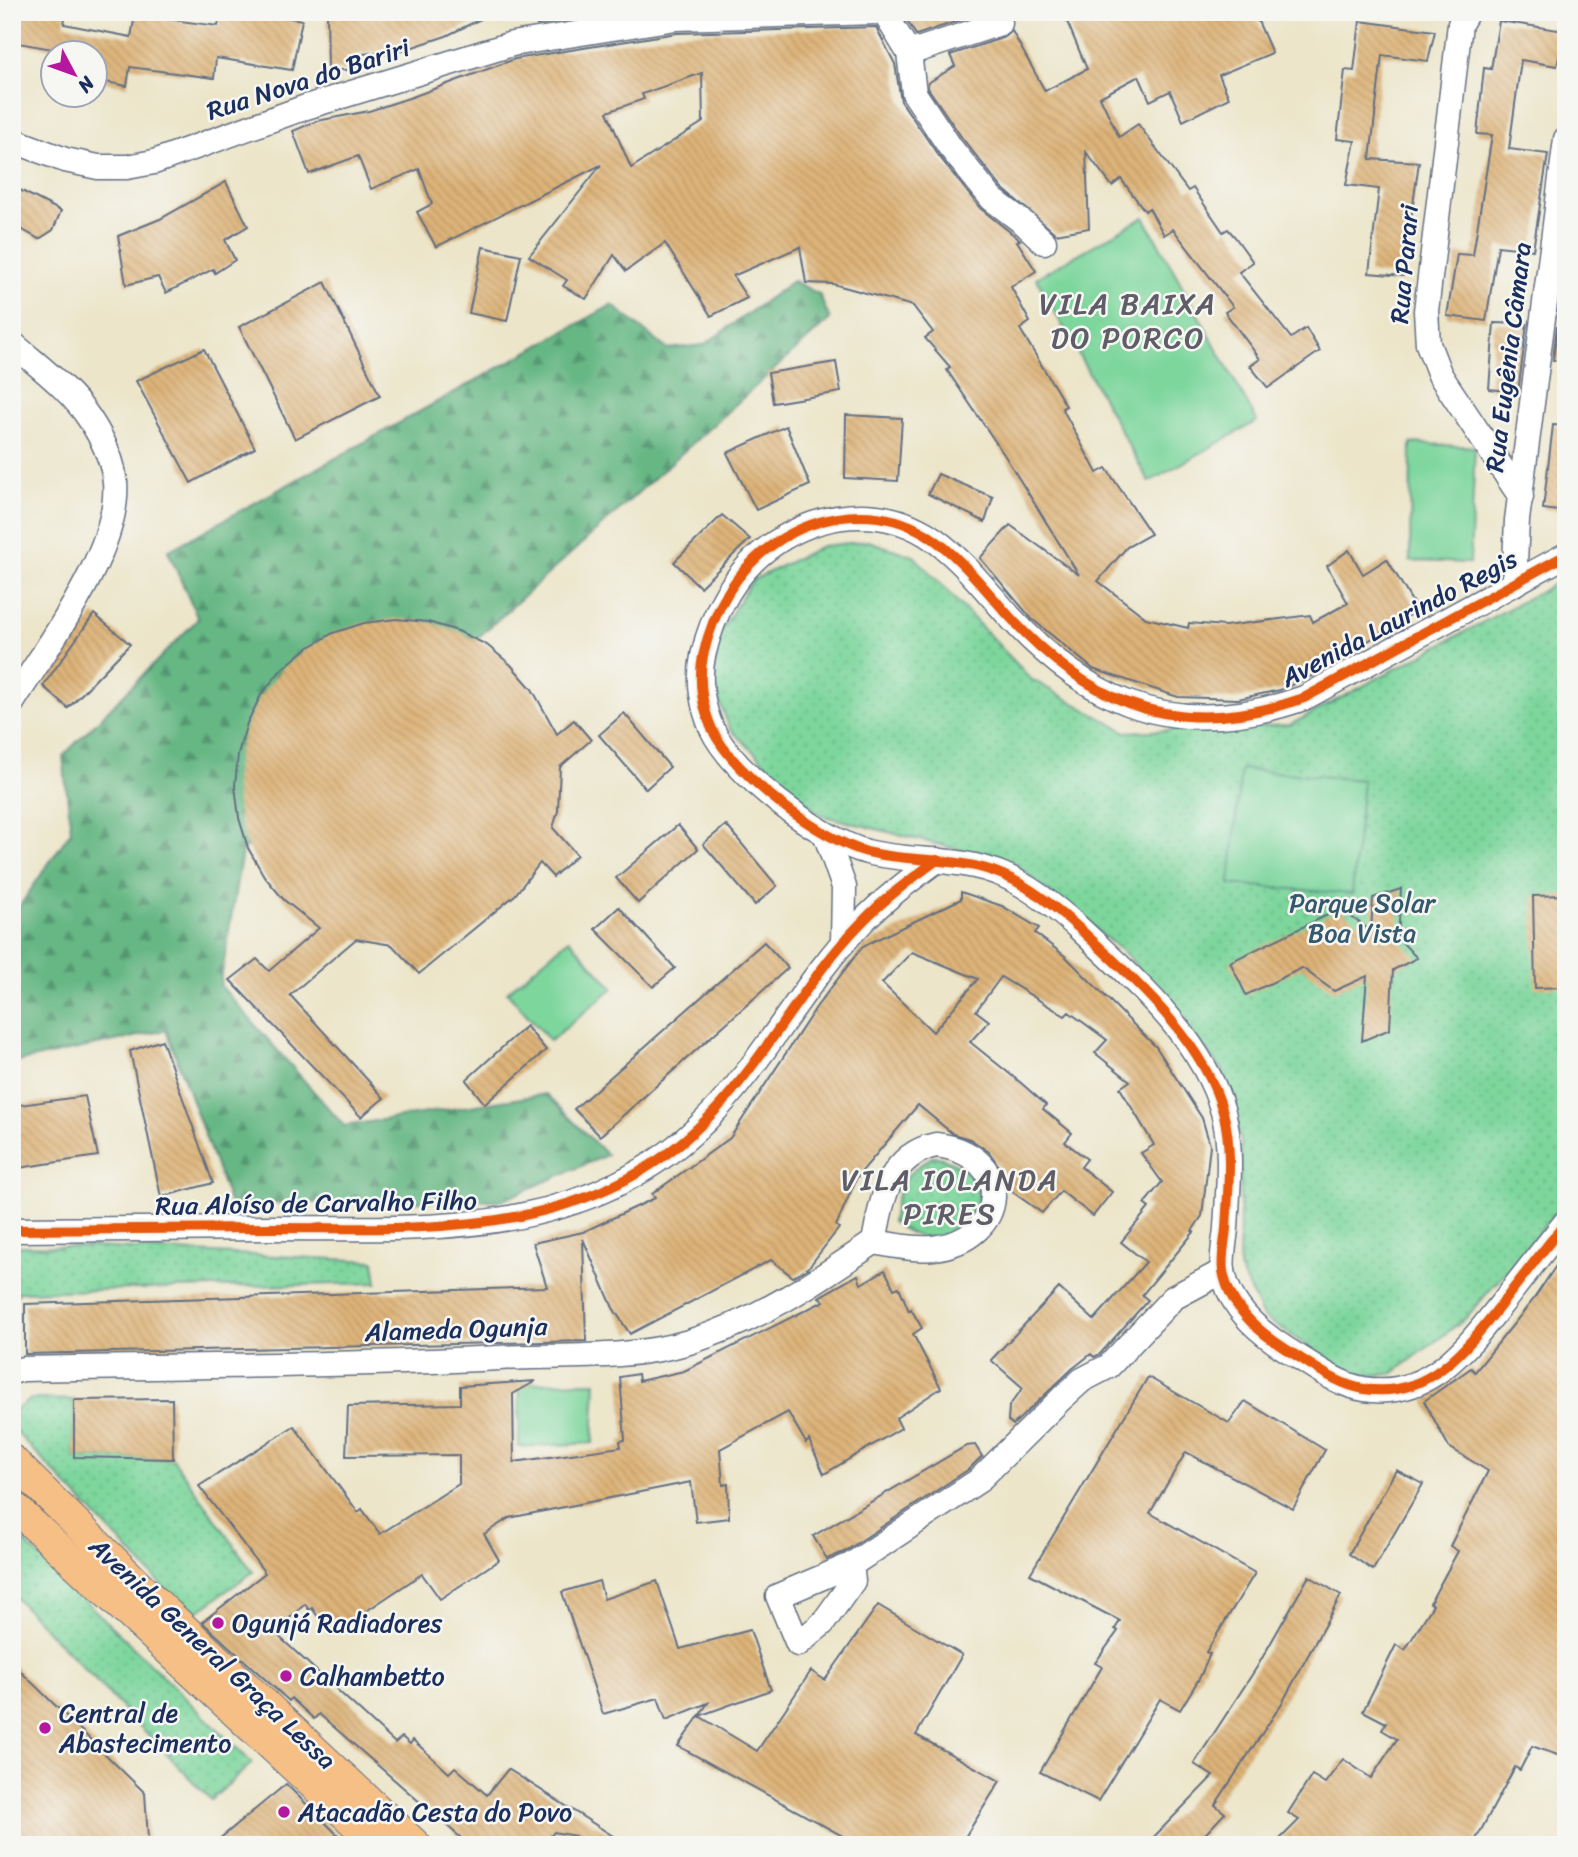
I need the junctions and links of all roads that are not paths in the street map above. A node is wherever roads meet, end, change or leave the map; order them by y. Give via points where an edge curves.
1 (877, 12) edge
2 (884, 12) edge
3 (1467, 12) edge
4 (1000, 23) dead end
5 (909, 53) junction
6 (1566, 139) edge
7 (12, 140) edge
8 (1044, 242) dead end
9 (12, 343) edge
10 (1521, 496) junction
11 (1566, 555) edge
12 (1514, 584) junction
13 (12, 703) edge
14 (826, 836) junction
15 (937, 860) junction
16 (843, 943) junction
17 (1566, 1222) edge
18 (12, 1230) edge
19 (874, 1242) junction
20 (1223, 1271) junction
21 (12, 1371) edge
22 (12, 1460) edge
23 (12, 1506) edge
24 (851, 1565) dead end
25 (378, 1845) edge
26 (416, 1845) edge

1 - 7 street, Rua Nova do Bariri via 676,18 512,44 127,167 65,160
2 - 5 street
3 - 10 street, Rua Parari via 1460,24 1427,297 1429,344 1440,376
4 - 5 street
5 - 8 street via 914,93 950,147 992,199
6 - 10 street, Rua Eugênia Câmara
9 - 13 street via 88,416 106,447 115,482 112,521 101,555
10 - 12 street, Rua Eugênia Câmara
11 - 12 street, Avenida Laurindo Regis
12 - 14 street, Avenida Laurindo Regis via 1304,698 1270,710 1194,717 1129,704 1068,669 925,533 894,521 832,516 771,545 746,568 725,595 702,662 704,708 727,754 780,803
14 - 15 street, Avenida Laurindo Regis via 861,850
14 - 16 street via 844,887
15 - 16 street, Rua Aloíso de Carvalho Filho
15 - 20 street, Avenida Laurindo Regis via 1003,875 1036,894 1101,949 1185,1039 1209,1076 1223,1113 1230,1160
16 - 18 street, Rua Aloíso de Carvalho Filho via 705,1122 626,1179 584,1198 543,1211 451,1228
17 - 20 street via 1450,1366 1396,1389 1342,1383 1272,1341 1250,1323
19 - 19 street via 933,1248 972,1234 993,1206 987,1170 958,1147 936,1144 920,1148 891,1175
19 - 21 street, Alameda Ogunja via 771,1309 687,1343 653,1349 450,1361
20 - 24 street via 1173,1298 1109,1366 1082,1380 978,1481
22 - 26 main road, Avenida General Graça Lessa via 162,1608
23 - 25 main road, Avenida General Graça Lessa

